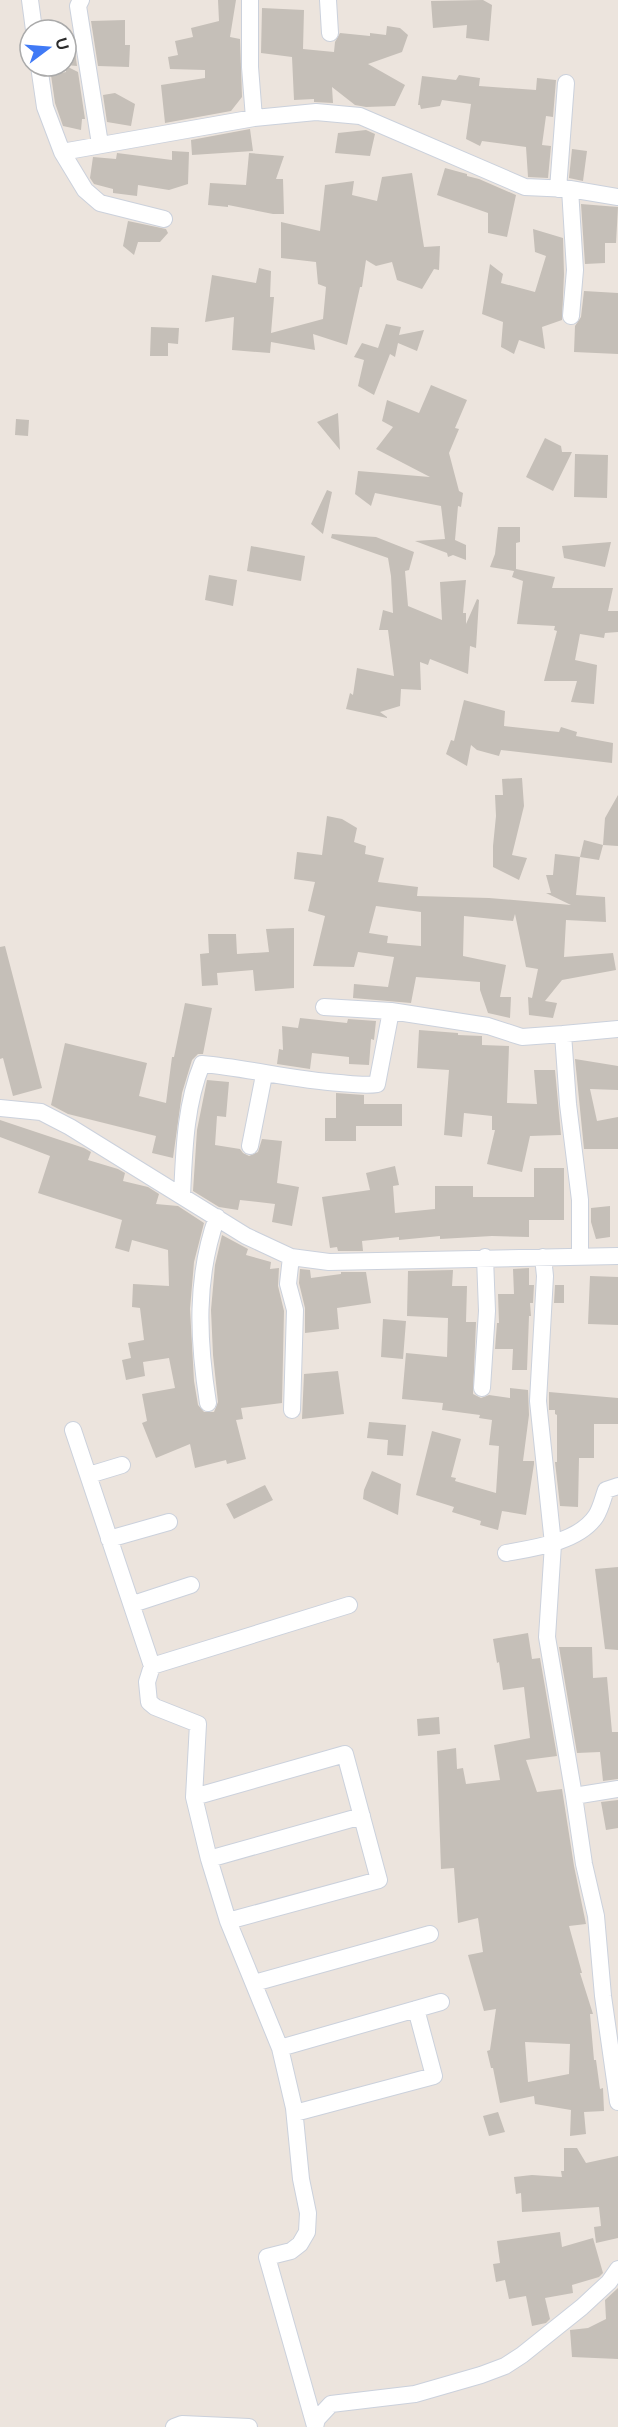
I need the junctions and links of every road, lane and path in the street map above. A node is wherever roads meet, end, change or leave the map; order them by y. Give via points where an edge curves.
1 (30, 0) edge
2 (81, 0) edge
3 (250, 0) edge
4 (328, 0) edge
5 (32, 18) edge
6 (330, 33) dead end
7 (41, 78) edge
8 (566, 83) dead end
9 (254, 118) junction
10 (100, 144) junction
11 (62, 152) junction
12 (564, 189) junction
13 (618, 197) edge
14 (164, 219) dead end
15 (571, 316) dead end
16 (324, 1007) dead end
17 (391, 1011) junction
18 (618, 1029) edge
19 (563, 1034) junction
20 (264, 1074) junction
21 (0, 1108) edge
22 (250, 1146) dead end
23 (182, 1196) junction
24 (217, 1218) junction
25 (618, 1256) edge
26 (291, 1257) junction
27 (485, 1257) junction
28 (543, 1257) junction
29 (580, 1257) junction
30 (482, 1388) dead end
31 (208, 1403) dead end
32 (292, 1410) dead end
33 (73, 1430) dead end
34 (123, 1465) dead end
35 (88, 1475) junction
36 (618, 1486) edge
37 (169, 1522) dead end
38 (109, 1539) junction
39 (553, 1544) junction
40 (506, 1553) dead end
41 (191, 1585) dead end
42 (133, 1604) junction
43 (349, 1605) dead end
44 (152, 1666) junction
45 (618, 1789) edge
46 (574, 1796) junction
47 (194, 1797) junction
48 (362, 1816) junction
49 (208, 1859) junction
50 (228, 1921) junction
51 (430, 1934) dead end
52 (254, 1983) junction
53 (441, 2002) dead end
54 (416, 2009) junction
55 (280, 2048) junction
56 (618, 2102) edge
57 (295, 2113) junction
58 (618, 2269) edge
59 (174, 2427) edge
60 (249, 2427) edge
61 (315, 2427) edge

1 - 5 street
2 - 10 street via 78,6
3 - 9 street
4 - 6 street
7 - 11 street via 45,107
8 - 12 street
9 - 10 street
9 - 12 street via 316,112 360,116 525,187
10 - 11 street
11 - 14 street via 85,190 100,203
12 - 13 street
12 - 15 street via 575,270
16 - 17 street
17 - 19 street via 488,1026 522,1037
17 - 20 street via 377,1084 318,1082
18 - 19 street
19 - 29 street via 580,1200
20 - 22 street
20 - 23 street via 202,1064 185,1134
21 - 23 street via 41,1112
23 - 24 street
24 - 26 street
24 - 31 street via 206,1253 200,1300 201,1358
25 - 29 street
26 - 27 street via 329,1262
26 - 32 street via 288,1284 295,1310
27 - 28 street
27 - 30 street via 487,1311
28 - 29 street
28 - 39 street via 538,1401
33 - 35 street
34 - 35 street
35 - 38 street
36 - 39 street via 606,1490 595,1518
37 - 38 street
38 - 42 street
39 - 40 street
39 - 46 street via 547,1637
41 - 42 street
42 - 44 street
43 - 44 street
44 - 47 street via 147,1682 149,1702 198,1724
45 - 46 street
46 - 56 street via 596,1916
47 - 48 street via 345,1754
47 - 49 street
48 - 49 street
48 - 50 street via 379,1880
49 - 50 street
50 - 52 street
51 - 52 street
52 - 55 street
53 - 54 street
54 - 55 street
54 - 57 street via 434,2076
55 - 57 street
57 - 61 street via 309,2220 307,2232 291,2250 267,2257
58 - 61 street via 582,2307 505,2366 415,2394 331,2404
59 - 60 street

